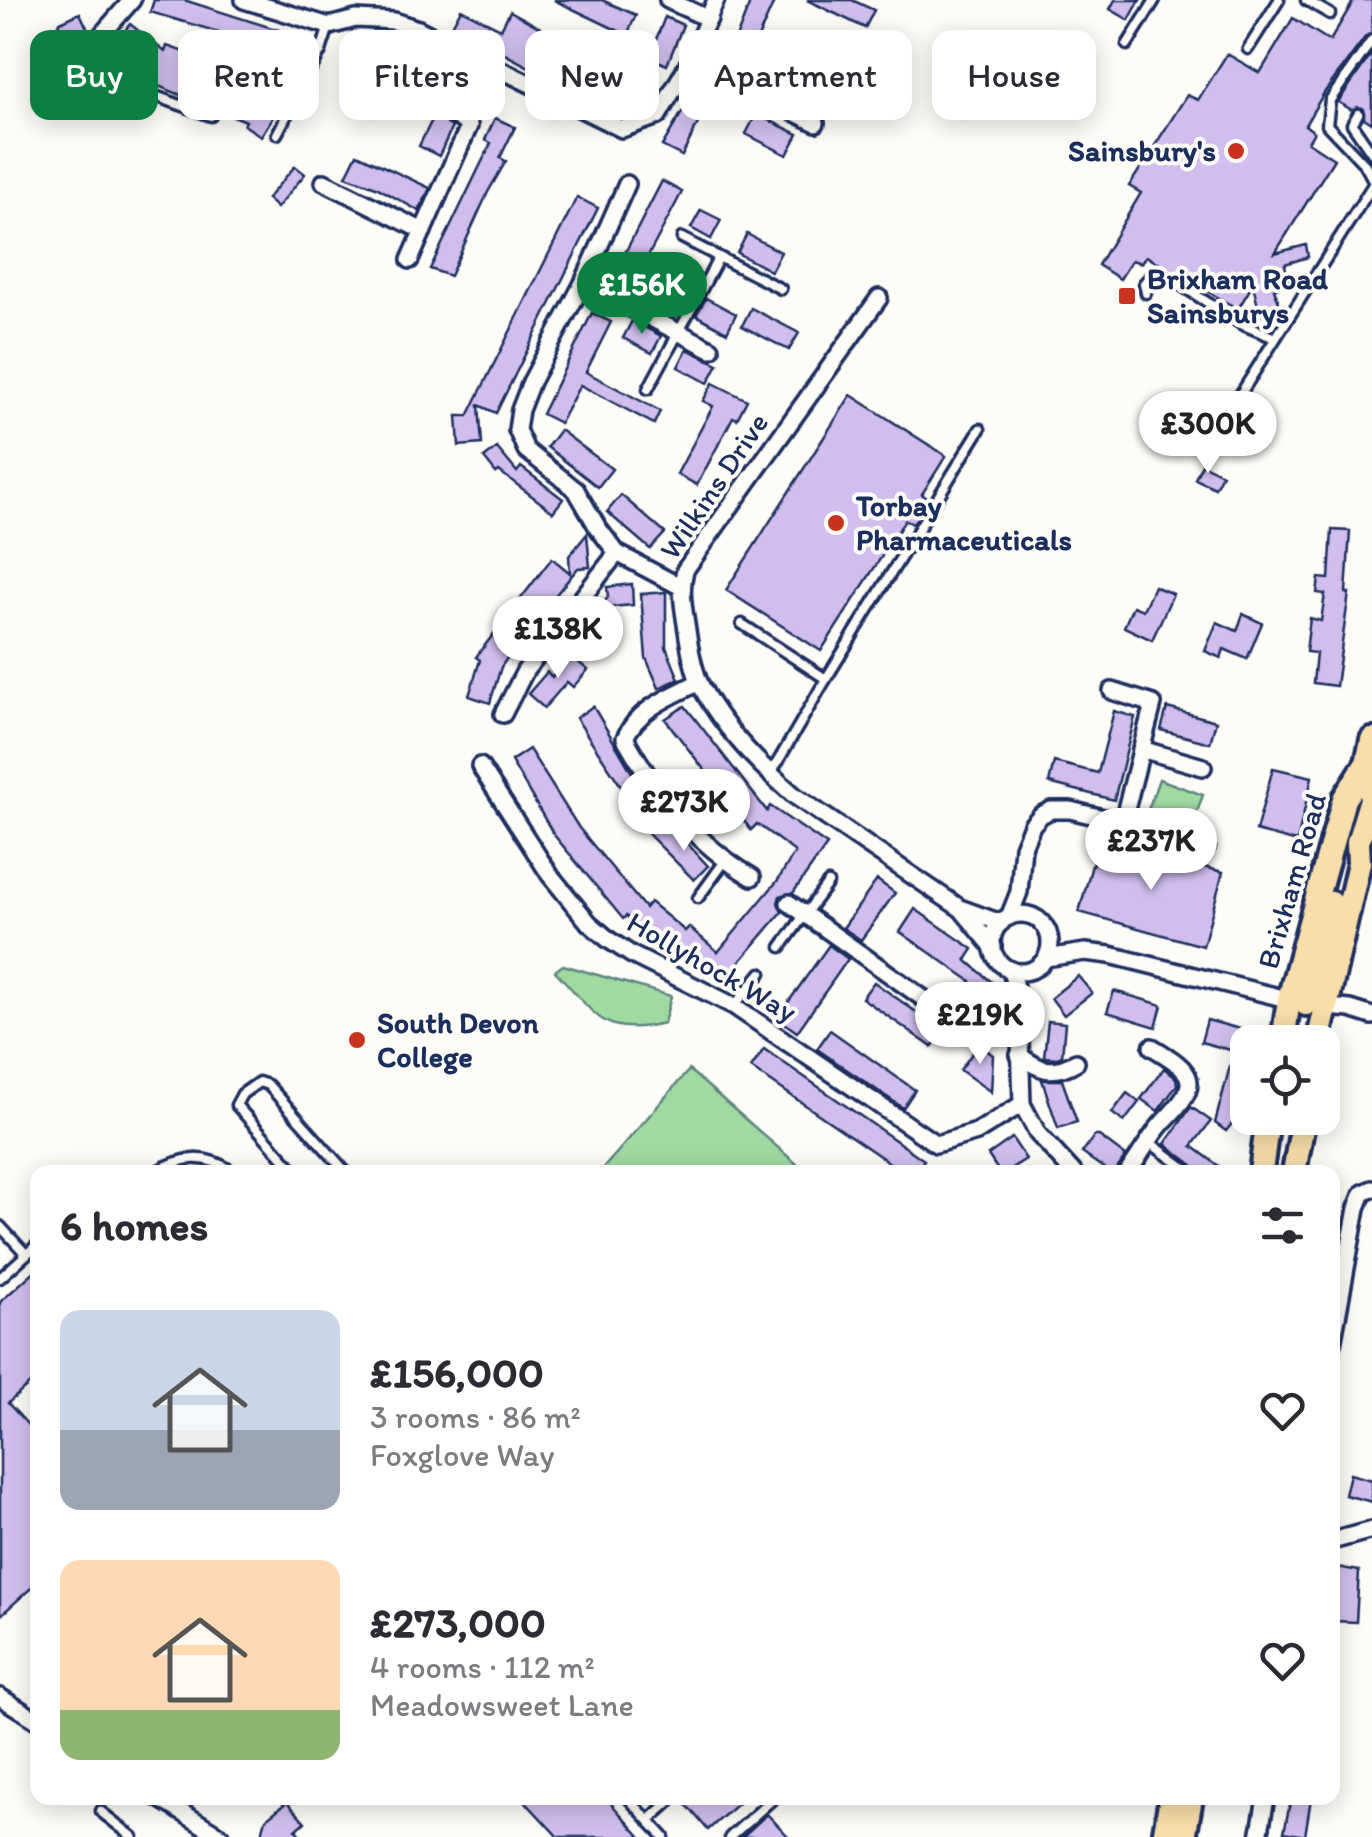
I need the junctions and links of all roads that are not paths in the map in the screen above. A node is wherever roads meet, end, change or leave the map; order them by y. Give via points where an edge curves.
1 (132, 0) edge
2 (244, 0) edge
3 (360, 0) edge
4 (668, 0) edge
5 (716, 0) edge
6 (1155, 0) edge
7 (1279, 0) edge
8 (1306, 0) edge
9 (1330, 14) dead end
10 (356, 18) junction
11 (709, 18) junction
12 (329, 26) junction
13 (418, 29) junction
14 (106, 30) edge
15 (704, 30) edge
16 (1372, 41) edge
17 (1127, 44) dead end
18 (1248, 49) dead end
19 (679, 80) edge
20 (1358, 114) dead end
21 (812, 120) edge
22 (816, 122) dead end
23 (1372, 132) edge
24 (277, 134) dead end
25 (1362, 138) junction
26 (1372, 153) edge
27 (1372, 178) edge
28 (324, 182) dead end
29 (626, 184) dead end
30 (1372, 186) edge
31 (424, 230) junction
32 (682, 238) dead end
33 (720, 257) junction
34 (410, 260) dead end
35 (584, 283) junction
36 (781, 289) dead end
37 (1146, 293) dead end
38 (879, 298) dead end
39 (678, 332) junction
40 (1275, 338) junction
41 (711, 349) dead end
42 (648, 389) dead end
43 (1219, 428) dead end
44 (980, 429) dead end
45 (618, 553) junction
46 (681, 588) junction
47 (742, 624) dead end
48 (826, 678) junction
49 (699, 682) junction
50 (1112, 690) dead end
51 (504, 714) dead end
52 (1141, 749) junction
53 (1369, 751) edge
54 (480, 766) dead end
55 (1203, 768) dead end
56 (770, 775) junction
57 (1122, 820) junction
58 (1166, 832) joint
59 (1210, 847) dead end
60 (725, 860) junction
61 (752, 877) dead end
62 (828, 883) dead end
63 (1019, 892) junction
64 (698, 898) dead end
65 (789, 904) dead end
66 (960, 908) junction
67 (805, 915) junction
68 (1034, 917) junction
69 (1005, 920) junction
70 (1047, 931) junction
71 (780, 947) dead end
72 (993, 947) junction
73 (1085, 952) junction
74 (1046, 958) junction
75 (1010, 970) junction
76 (1033, 970) junction
77 (761, 972) dead end
78 (1306, 1003) junction
79 (1020, 1004) junction
80 (734, 1006) junction
81 (1372, 1016) edge
82 (1293, 1025) edge
83 (1313, 1025) edge
84 (1018, 1032) junction
85 (1152, 1048) dead end
86 (1019, 1055) junction
87 (1076, 1062) dead end
88 (1022, 1104) junction
89 (1266, 1135) edge
90 (1301, 1135) edge
91 (1149, 1142) junction
92 (213, 1161) junction
93 (167, 1165) edge
94 (211, 1165) edge
95 (220, 1165) edge
96 (290, 1165) edge
97 (340, 1165) edge
98 (1067, 1165) edge
99 (1133, 1165) edge
100 (1180, 1165) edge
101 (1262, 1165) edge
102 (1295, 1165) edge
103 (1372, 1190) edge
104 (0, 1226) edge
105 (30, 1251) edge
106 (26, 1254) junction
107 (0, 1278) edge
108 (1340, 1299) edge
109 (1372, 1530) edge
110 (1340, 1539) edge
111 (0, 1698) edge
112 (30, 1716) edge
113 (171, 1805) edge
114 (635, 1805) edge
115 (664, 1805) edge
116 (766, 1805) edge
117 (1170, 1805) edge
118 (1189, 1805) edge
119 (1265, 1805) edge
120 (100, 1811) dead end
121 (649, 1820) junction
122 (133, 1837) edge
123 (222, 1837) edge
124 (664, 1837) edge
125 (730, 1837) edge
126 (1164, 1837) edge
127 (1184, 1837) edge
128 (1259, 1837) edge

1 - 14 street
2 - 12 street
3 - 10 street
4 - 11 street
5 - 11 street
6 - 17 lane
7 - 18 lane
8 - 9 lane
10 - 12 street
10 - 13 street
11 - 15 street
12 - 24 lane
13 - 19 street via 622,129 658,116
13 - 31 street via 403,75 468,126
16 - 27 lane via 1330,100 1327,125
20 - 25 lane via 1352,124
21 - 22 street
23 - 25 lane
25 - 26 lane
28 - 31 street
29 - 35 street
30 - 40 lane
31 - 34 street
32 - 33 lane
33 - 36 lane
33 - 39 lane
35 - 39 street
35 - 45 street via 531,382 517,430 526,450 576,490
37 - 40 lane via 1144,283 1157,270
38 - 46 street, Wilkins Drive via 700,548
39 - 41 street
39 - 42 lane
40 - 43 lane
44 - 48 lane
45 - 46 street
45 - 51 street via 524,671
46 - 49 street, Wilkins Drive
47 - 48 lane
48 - 56 lane
49 - 56 street, Wilkins Drive
49 - 60 street via 650,707 626,738 691,831
50 - 52 street via 1153,704
52 - 55 street
52 - 57 street
53 - 78 main road, Brixham Road via 1344,799
53 - 78 main road via 1371,799 1358,842 1341,861
54 - 80 street, Hollyhock Way via 550,874 590,922 632,955
56 - 66 street, Wilkins Drive
57 - 58 street
57 - 63 street via 1070,810 1042,815 1024,847
58 - 59 lane
60 - 61 street
60 - 64 lane
62 - 67 lane
63 - 68 street
63 - 69 street
65 - 67 street
66 - 69 street, Wilkins Drive
66 - 72 street, Wilkins Drive
67 - 71 lane
67 - 84 street via 944,1013 970,1026
68 - 69 street, Wilkins Drive
68 - 70 street
69 - 72 street
70 - 73 street
70 - 74 street
72 - 75 street, Wilkins Drive
73 - 74 street
73 - 78 street
74 - 76 street
75 - 76 street
75 - 79 street
76 - 79 street
77 - 80 lane
78 - 81 street
78 - 82 main road, Brixham Road
78 - 83 main road, Brixham Road
79 - 84 street
80 - 88 street, Hollyhock Way via 936,1144 977,1132
84 - 86 street
85 - 91 street via 1191,1078 1190,1093
86 - 87 street via 1039,1070 1063,1070
86 - 88 street
88 - 98 street
89 - 101 main road
90 - 102 main road
91 - 99 street
91 - 100 lane
92 - 93 lane
92 - 94 lane
92 - 95 lane
96 - 97 lane via 236,1105 258,1082 268,1084
103 - 108 street via 1363,1192 1356,1208
104 - 106 lane
105 - 106 lane
106 - 107 lane
109 - 110 street
111 - 112 street
113 - 123 street
114 - 121 lane
115 - 121 lane
116 - 125 lane
117 - 126 main road
118 - 127 main road
119 - 128 street
120 - 122 lane
121 - 124 lane

